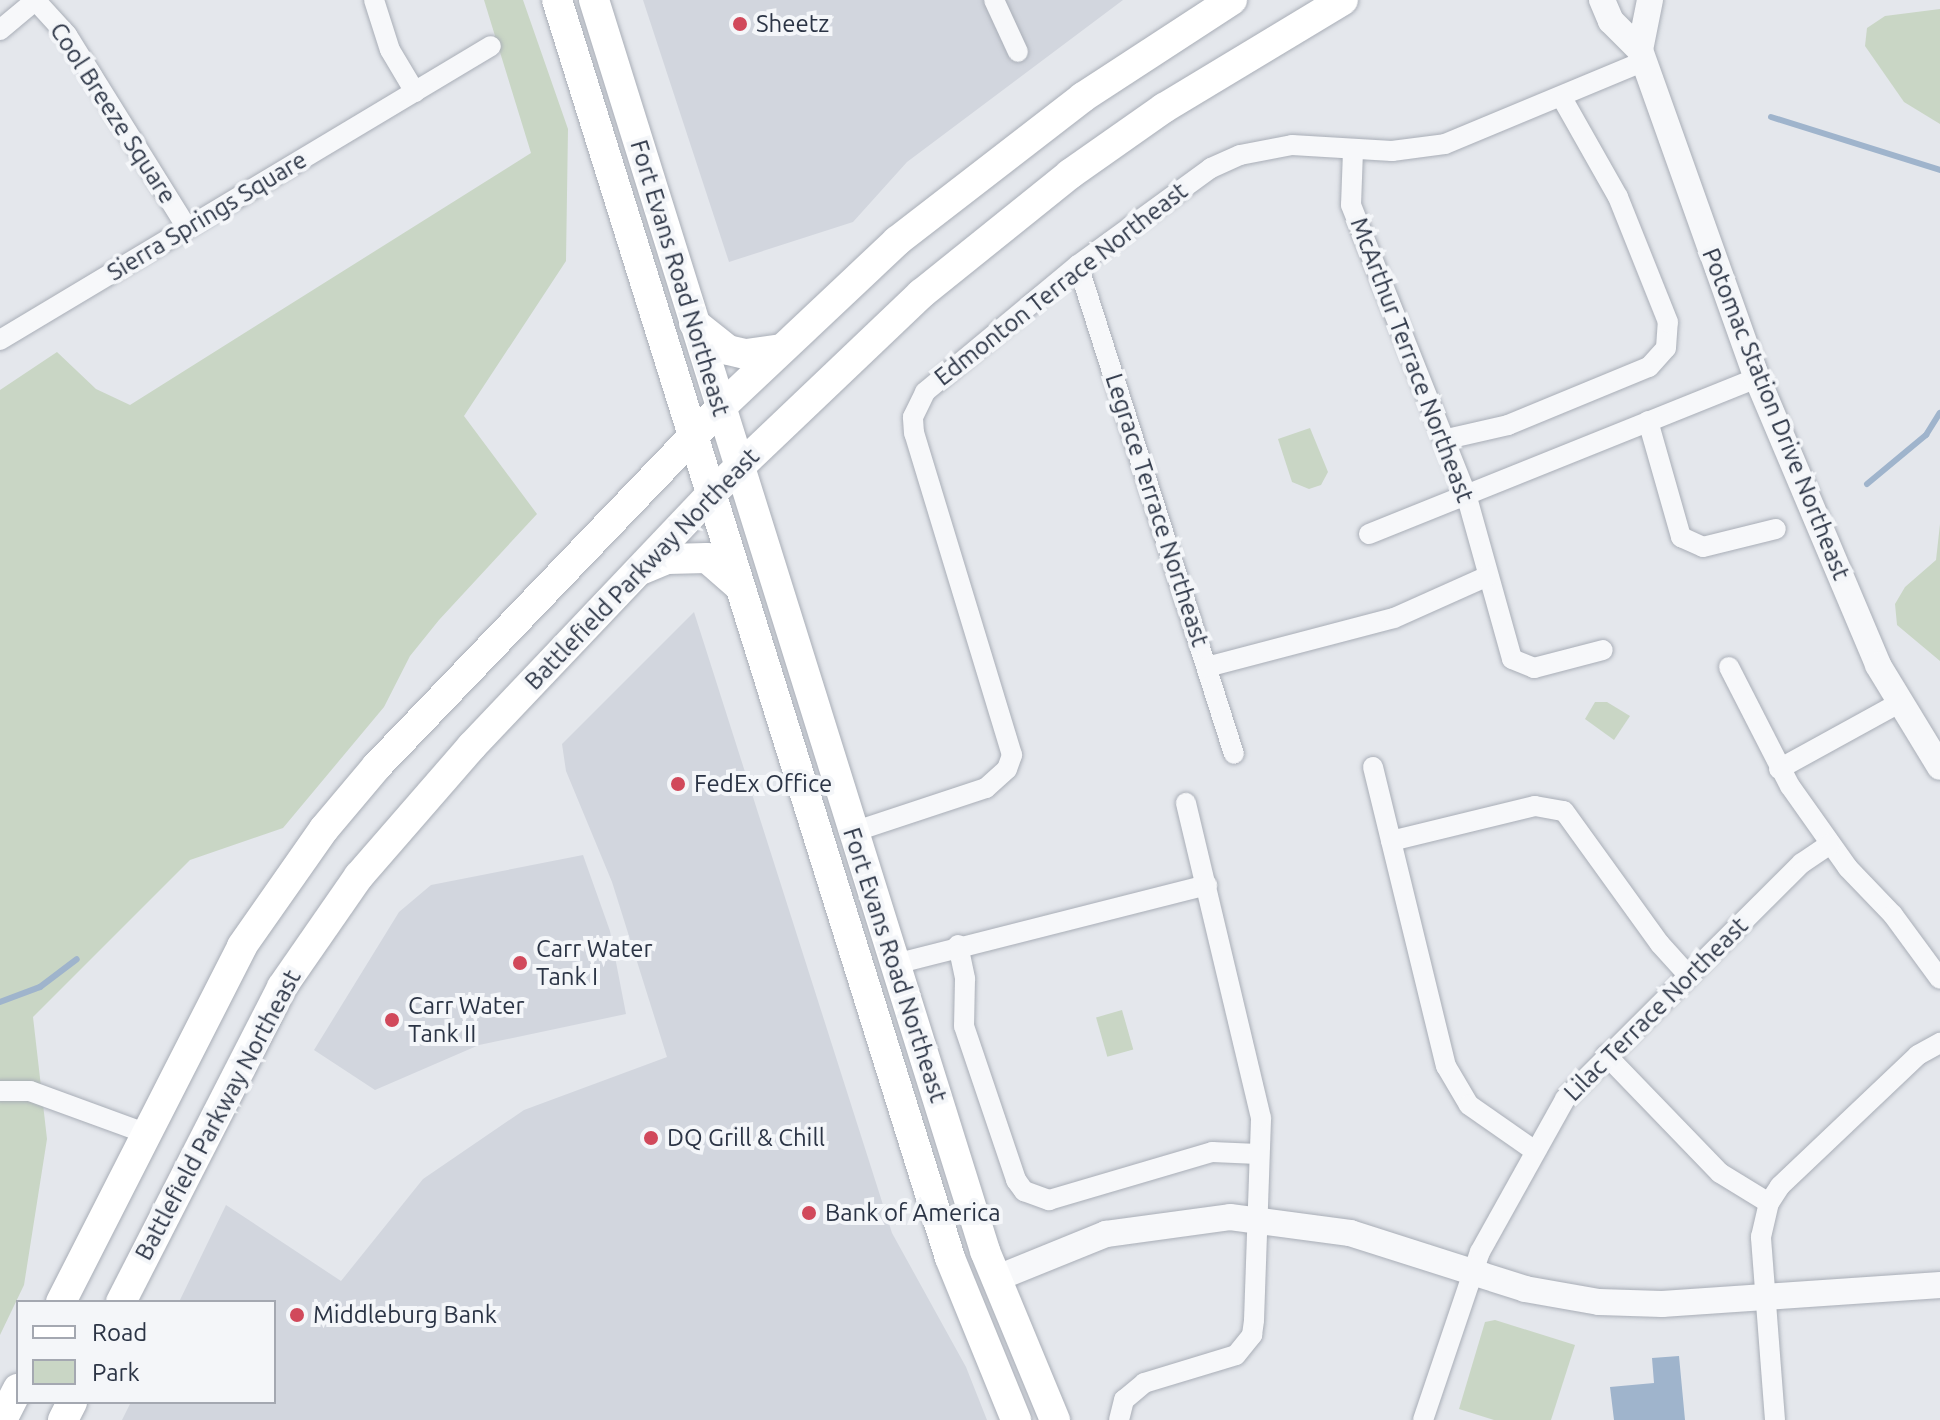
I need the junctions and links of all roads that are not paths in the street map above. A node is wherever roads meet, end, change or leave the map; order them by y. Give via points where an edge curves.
1 (36, 0) edge
2 (374, 0) edge
3 (557, 0) edge
4 (594, 0) edge
5 (994, 0) edge
6 (1232, 0) edge
7 (1343, 0) edge
8 (1602, 0) edge
9 (1650, 0) edge
10 (0, 30) edge
11 (491, 46) dead end
12 (1018, 52) dead end
13 (1642, 55) junction
14 (415, 92) junction
15 (1562, 98) junction
16 (1353, 151) junction
17 (187, 228) junction
18 (1078, 265) junction
19 (694, 323) junction
20 (0, 340) edge
21 (780, 349) junction
22 (1757, 378) junction
23 (721, 407) junction
24 (1648, 421) junction
25 (695, 435) junction
26 (1447, 439) junction
27 (739, 467) junction
28 (712, 493) junction
29 (1466, 494) junction
30 (1776, 529) dead end
31 (1369, 534) dead end
32 (641, 569) junction
33 (1488, 576) junction
34 (739, 586) junction
35 (1603, 650) dead end
36 (1207, 667) junction
37 (1729, 667) dead end
38 (1899, 703) junction
39 (1234, 754) dead end
40 (1373, 767) dead end
41 (1940, 767) edge
42 (1779, 769) junction
43 (1186, 803) dead end
44 (853, 832) junction
45 (1391, 841) junction
46 (1830, 844) junction
47 (1207, 885) junction
48 (958, 945) junction
49 (895, 964) junction
50 (1688, 975) junction
51 (1940, 979) edge
52 (1940, 1043) edge
53 (1606, 1055) junction
54 (0, 1091) edge
55 (145, 1133) junction
56 (1535, 1151) junction
57 (1258, 1154) junction
58 (1769, 1203) junction
59 (1255, 1218) junction
60 (1473, 1272) junction
61 (995, 1279) junction
62 (1940, 1285) edge
63 (1764, 1297) junction
64 (62, 1300) edge
65 (122, 1300) edge
66 (16, 1393) edge
67 (2, 1420) edge
68 (1016, 1420) edge
69 (1055, 1420) edge
70 (1119, 1420) edge
71 (1423, 1420) edge
72 (1775, 1420) edge

1 - 10 street
1 - 17 street, Cool Breeze Square via 67,35
2 - 14 street via 390,50
3 - 25 main road, Fort Evans Road Northeast
4 - 19 main road, Fort Evans Road Northeast
5 - 12 street
6 - 21 main road via 1002,157 897,241
7 - 27 main road, Battlefield Parkway Northeast via 1164,108 1070,174 921,294
8 - 13 street, Potomac Station Drive Northeast via 1611,21
9 - 13 street
11 - 14 street, Sierra Springs Square
13 - 15 street, Edmonton Terrace Northeast
13 - 22 street, Potomac Station Drive Northeast
14 - 17 street, Sierra Springs Square
15 - 16 street, Edmonton Terrace Northeast via 1445,144
15 - 26 street via 1618,197 1668,322 1666,348 1649,367 1508,425
16 - 18 street, Edmonton Terrace Northeast via 1292,145 1240,155 1211,168
16 - 26 street, McArthur Terrace Northeast via 1351,205
17 - 20 street, Sierra Springs Square
18 - 36 street, Legrace Terrace Northeast
18 - 44 street, Edmonton Terrace Northeast via 925,392 913,417 1012,742 1007,769 986,788
19 - 21 main road via 728,350 746,354
19 - 23 main road, Fort Evans Road Northeast
21 - 23 main road
22 - 24 street
22 - 38 street, Potomac Station Drive Northeast via 1878,665
23 - 25 main road
23 - 27 main road, Fort Evans Road Northeast
24 - 29 street
24 - 30 street via 1681,537 1703,547
25 - 28 main road, Fort Evans Road Northeast
25 - 55 main road via 377,766 324,829 242,946
26 - 29 street, McArthur Terrace Northeast
27 - 28 main road, Battlefield Parkway Northeast
27 - 44 main road, Fort Evans Road Northeast
28 - 32 main road, Battlefield Parkway Northeast
28 - 34 main road, Fort Evans Road Northeast
29 - 31 street
29 - 33 street, McArthur Terrace Northeast
32 - 34 main road via 667,559 707,558
32 - 65 main road, Battlefield Parkway Northeast via 420,804 338,903 249,1048
33 - 35 street, McArthur Terrace Northeast via 1505,646 1521,667
33 - 36 street via 1394,618
34 - 68 main road, Fort Evans Road Northeast via 950,1258
36 - 39 street, Legrace Terrace Northeast
37 - 42 street
38 - 41 street, Potomac Station Drive Northeast
38 - 42 street
40 - 45 street
42 - 46 street
43 - 47 street
44 - 49 main road, Fort Evans Road Northeast
45 - 50 street via 1535,806 1564,811
45 - 56 street via 1455,1085 1487,1121
46 - 50 street, Lilac Terrace Northeast via 1802,863
46 - 51 street
47 - 48 street
47 - 57 street via 1256,1091
48 - 49 street
48 - 57 street via 965,979 964,1026 1024,1191 1049,1200 1212,1152
49 - 61 main road, Fort Evans Road Northeast
50 - 53 street, Lilac Terrace Northeast
52 - 58 street via 1918,1055 1780,1186
53 - 56 street, Lilac Terrace Northeast via 1565,1099
53 - 58 street via 1720,1173
54 - 55 street via 30,1091
55 - 64 main road
56 - 60 street, Lilac Terrace Northeast
57 - 59 street
58 - 63 street via 1761,1237
59 - 60 street via 1350,1233
59 - 61 street via 1197,1218 1133,1227 1080,1242
59 - 70 street via 1254,1320 1244,1348 1217,1363 1144,1383 1124,1400
60 - 63 street via 1525,1289 1599,1302
60 - 71 street, Lilac Terrace Northeast
61 - 69 main road, Fort Evans Road Northeast
62 - 63 street
63 - 72 street
66 - 67 main road

